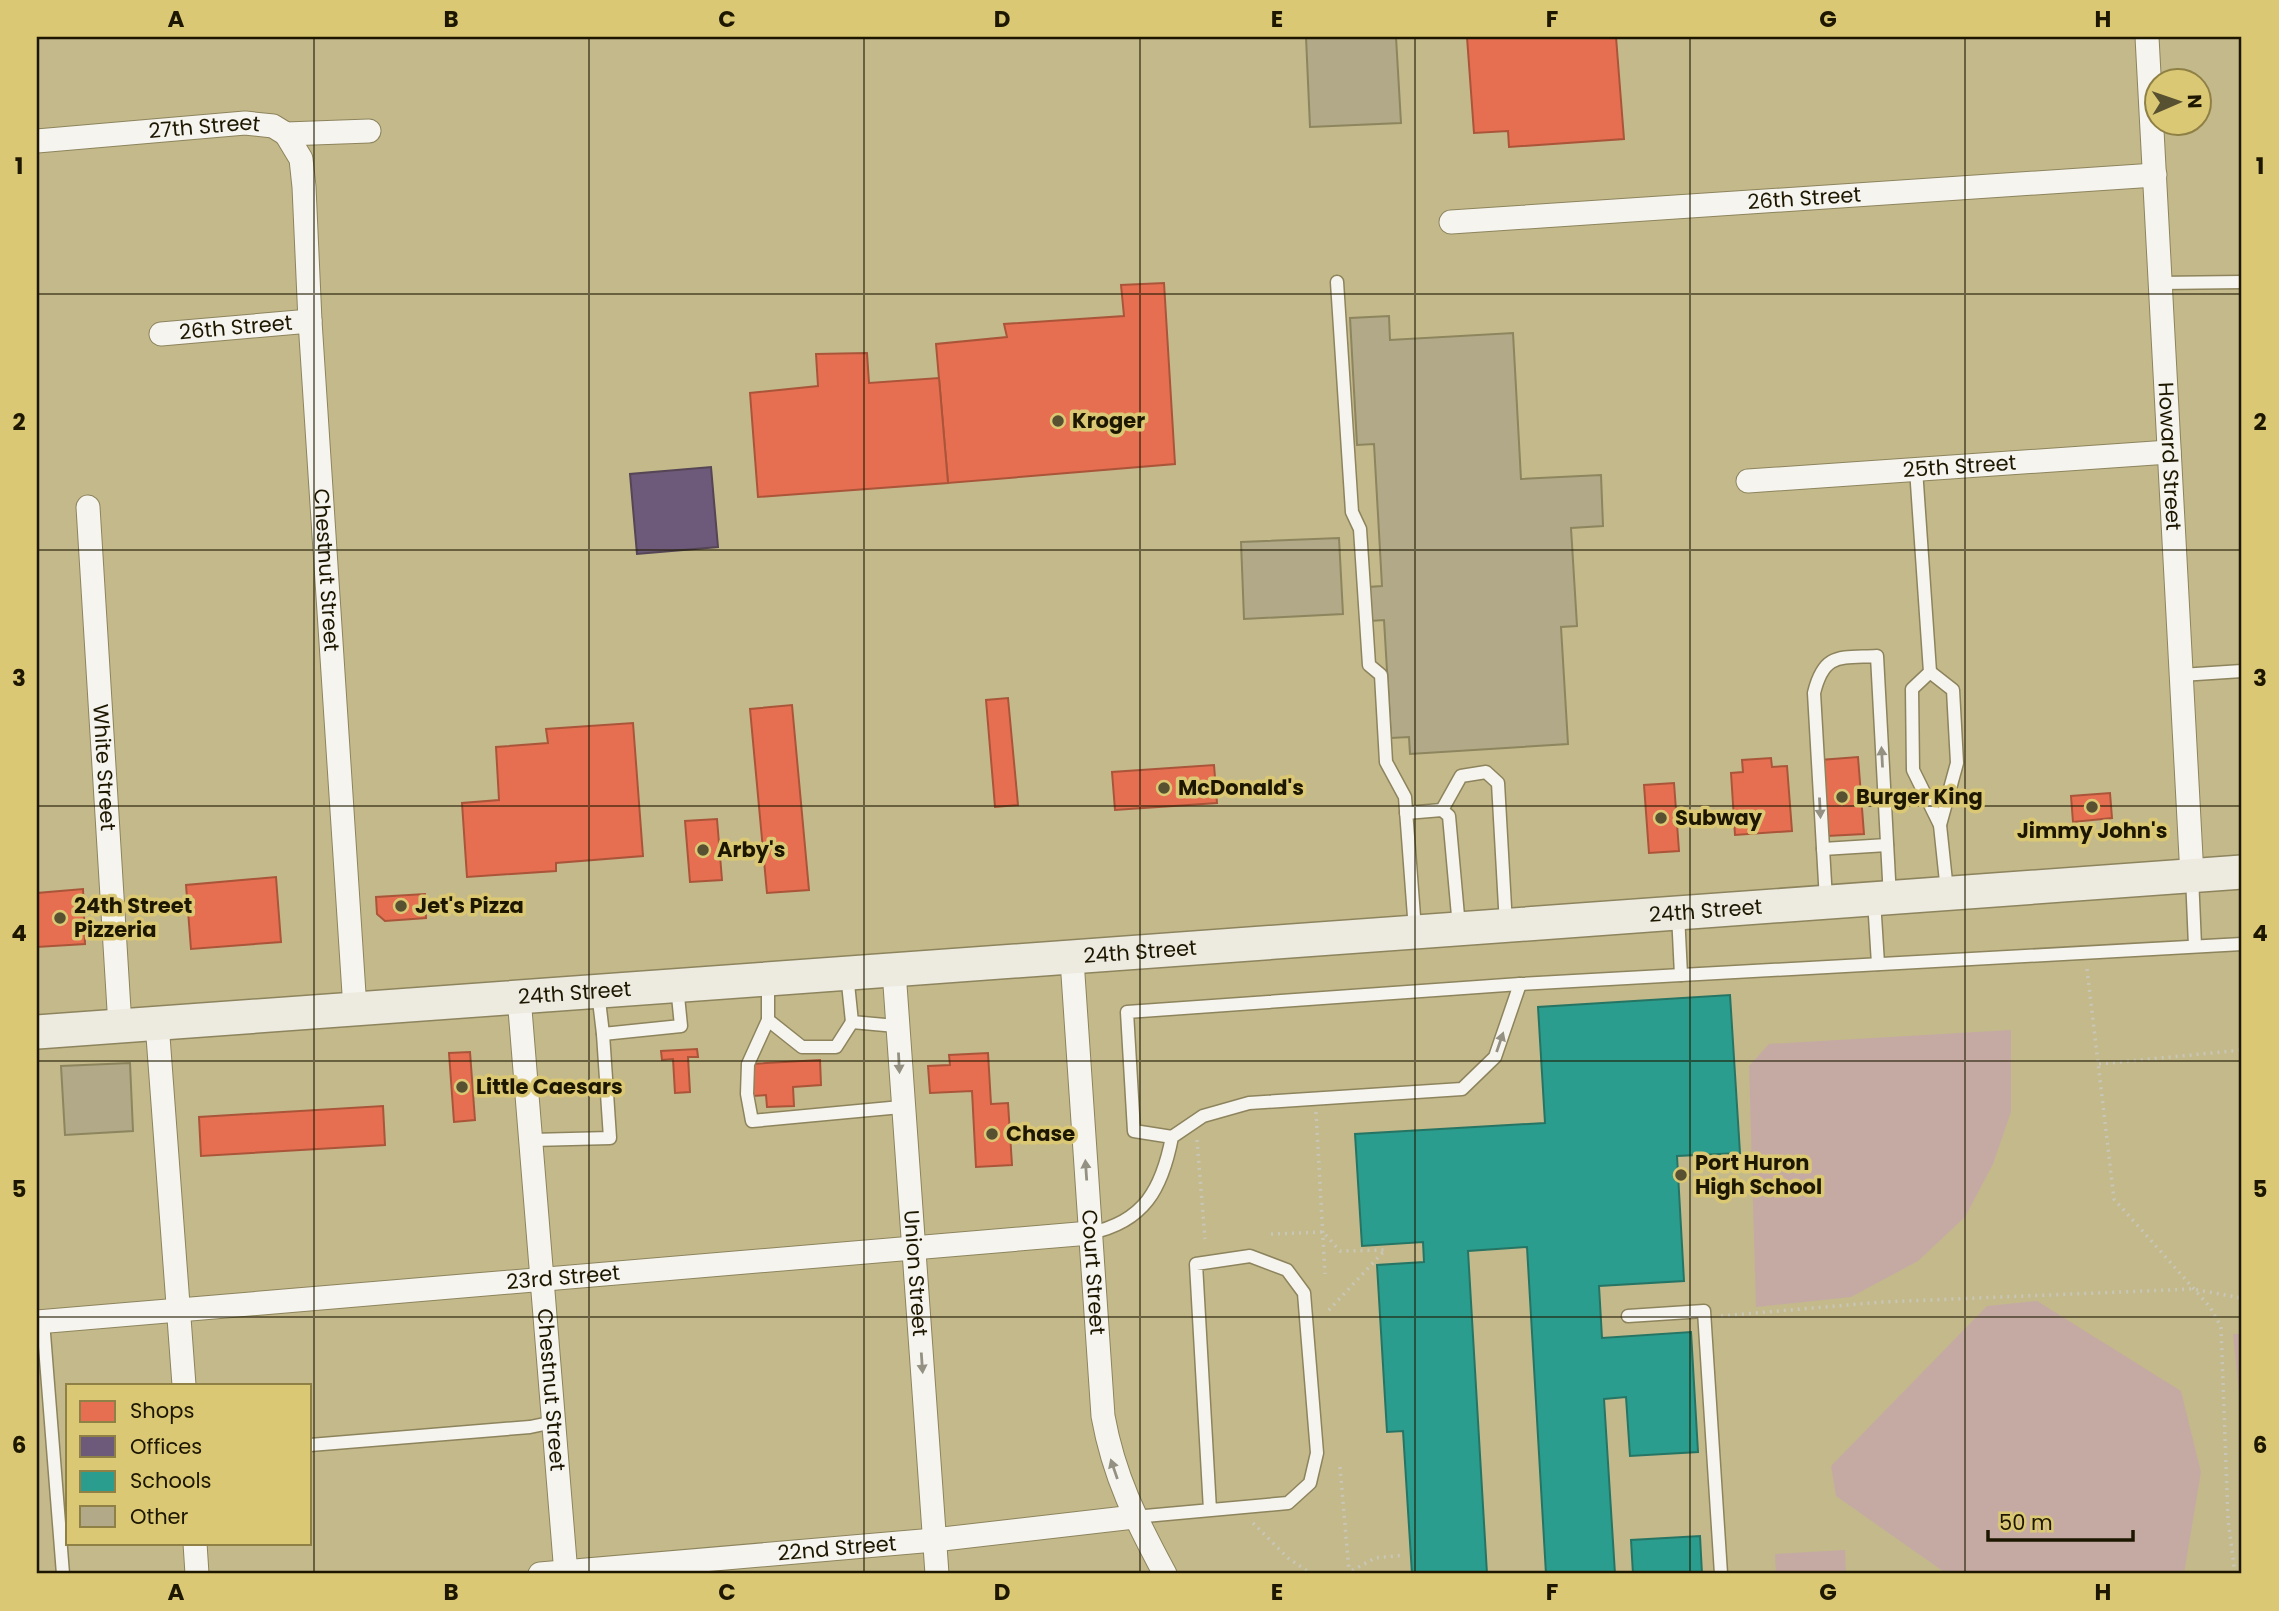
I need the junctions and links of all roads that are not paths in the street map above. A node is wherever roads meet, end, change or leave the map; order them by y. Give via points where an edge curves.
1 (2147, 37) edge
2 (369, 131) dead end
3 (286, 134) junction
4 (37, 141) edge
5 (2155, 175) junction
6 (1451, 222) dead end
7 (1338, 282) dead end
8 (2242, 282) edge
9 (2159, 284) junction
10 (310, 321) junction
11 (162, 334) dead end
12 (2169, 452) junction
13 (1916, 469) junction
14 (1748, 481) dead end
15 (88, 507) dead end
16 (2242, 671) edge
17 (1930, 672) junction
18 (2181, 675) junction
19 (1442, 810) junction
20 (1406, 813) junction
21 (1940, 825) junction
22 (1887, 845) junction
23 (1823, 849) junction
24 (2242, 872) edge
25 (2192, 876) junction
26 (1947, 894) junction
27 (1882, 899) junction
28 (1826, 903) junction
29 (1678, 914) junction
30 (1506, 927) junction
31 (1460, 930) junction
32 (1415, 933) junction
33 (2242, 944) edge
34 (2195, 946) junction
35 (1072, 960) junction
36 (1878, 964) junction
37 (894, 971) junction
38 (847, 974) junction
39 (1681, 975) junction
40 (768, 979) junction
41 (1520, 984) junction
42 (677, 986) junction
43 (598, 991) junction
44 (519, 997) junction
45 (355, 1009) junction
46 (768, 1020) junction
47 (157, 1023) junction
48 (852, 1023) junction
49 (120, 1026) junction
50 (897, 1026) junction
51 (37, 1032) edge
52 (603, 1034) junction
53 (901, 1107) junction
54 (1172, 1137) junction
55 (533, 1140) junction
56 (1090, 1233) junction
57 (914, 1248) junction
58 (543, 1279) junction
59 (178, 1310) junction
60 (1628, 1316) dead end
61 (40, 1321) edge
62 (184, 1384) edge
63 (554, 1422) junction
64 (312, 1445) edge
65 (1210, 1510) junction
66 (1134, 1517) junction
67 (934, 1540) junction
68 (195, 1544) edge
69 (566, 1573) edge
70 (63, 1574) edge
71 (197, 1574) edge
72 (540, 1574) edge
73 (937, 1574) edge
74 (1165, 1574) edge
75 (1721, 1574) edge

1 - 5 street, Howard Street
2 - 3 street, 27th Street
3 - 4 street, 27th Street via 273,126 245,123
3 - 10 street, Chestnut Street via 301,159
5 - 6 street, 26th Street
5 - 9 street, Howard Street
7 - 20 lane via 1352,512 1360,529 1369,665 1381,675 1386,762 1405,797
8 - 9 lane
9 - 12 street, Howard Street
10 - 11 street, 26th Street
10 - 45 street, Chestnut Street
12 - 13 street, 25th Street
12 - 18 street, Howard Street
13 - 14 street, 25th Street
13 - 17 lane
15 - 49 street, White Street
16 - 18 lane
17 - 21 lane via 1953,690 1957,763
17 - 21 lane via 1912,689 1913,770
18 - 25 street, Howard Street
19 - 20 lane
19 - 30 lane via 1461,776 1486,772 1498,783
19 - 31 lane via 1449,816
20 - 32 lane
21 - 26 lane
22 - 23 lane
22 -> 23 lane via 1877,656 1840,658 1820,670 1814,693
22 - 27 lane
23 - 28 lane
24 - 25 street, 24th Street
25 - 26 street, 24th Street
25 - 34 lane
26 - 27 street, 24th Street
27 - 28 street, 24th Street
27 - 36 lane
28 - 29 street, 24th Street
29 - 30 street, 24th Street
29 - 39 lane
30 - 31 street, 24th Street
31 - 32 street, 24th Street
32 - 35 street, 24th Street
33 - 34 lane
34 - 36 lane
35 - 37 street, 24th Street
56 -> 35 street, Court Street
36 - 39 lane
37 - 38 street, 24th Street
37 - 50 street, Union Street
38 - 40 street, 24th Street
38 - 48 lane
39 - 41 lane
40 - 42 street, 24th Street
40 - 46 lane
54 -> 41 lane via 1203,1116 1249,1102 1462,1089 1495,1057
41 - 54 lane via 1127,1012 1134,1131
42 - 43 street, 24th Street
42 - 52 lane via 681,1026
43 - 44 street, 24th Street
43 - 52 lane
44 - 45 street, 24th Street
44 - 55 street, Chestnut Street
45 - 47 street, 24th Street
46 - 48 lane via 802,1047 836,1047
46 - 53 lane via 748,1064 752,1121
47 - 49 street, 24th Street
47 - 59 street
48 - 50 lane
49 - 51 street, 24th Street
50 -> 53 street, Union Street
52 - 55 lane via 610,1138
53 - 57 street, Union Street
54 - 56 lane via 1166,1171 1134,1218
55 - 58 street, Chestnut Street
56 - 57 street, 23rd Street
66 -> 56 street, Court Street via 1111,1459 1103,1416
57 - 58 street, 23rd Street
57 -> 67 street, Union Street
58 - 59 street, 23rd Street
58 - 63 street, Chestnut Street
59 - 61 street, 23rd Street
59 - 62 street
60 - 75 lane via 1704,1311
61 - 70 lane
63 - 64 lane
63 - 69 street, Chestnut Street
65 - 65 lane via 1288,1503 1310,1483 1317,1453 1304,1293 1287,1270 1250,1256 1196,1264
65 - 66 lane
66 - 67 street, 22nd Street
66 - 74 street, Court Street
67 - 69 street, 22nd Street
67 - 73 street, Union Street
68 - 71 street
69 - 72 street, 22nd Street

